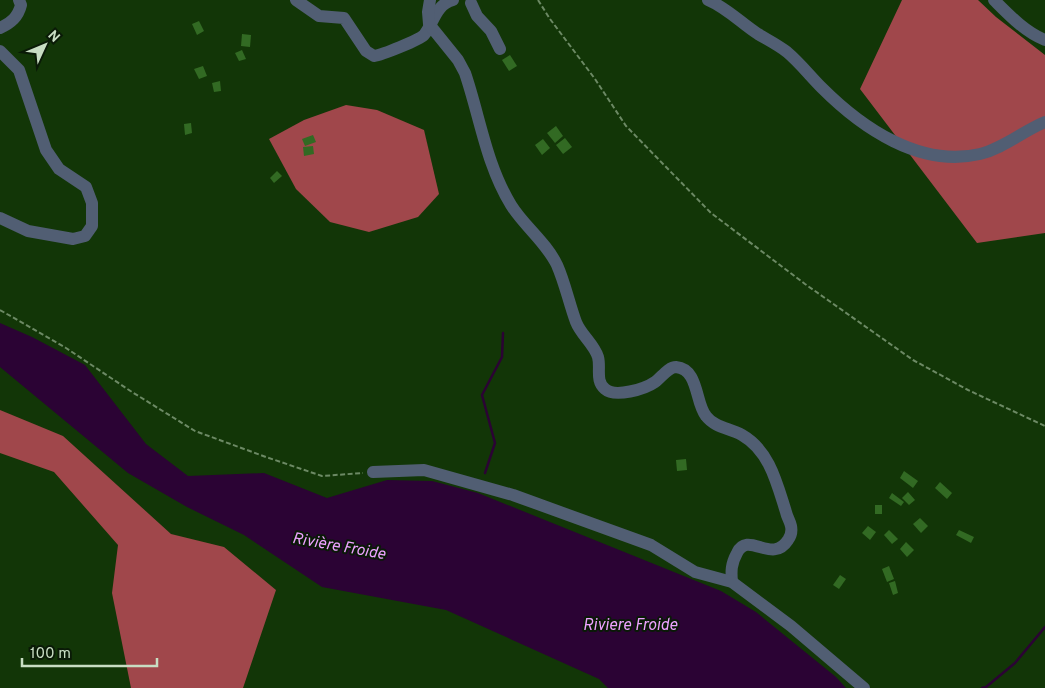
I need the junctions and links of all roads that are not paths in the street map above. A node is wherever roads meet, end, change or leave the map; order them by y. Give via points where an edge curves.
1 (19, 0) edge
2 (296, 0) edge
3 (430, 0) edge
4 (453, 0) edge
5 (708, 0) edge
6 (994, 0) edge
7 (469, 1) edge
8 (429, 24) junction
9 (0, 28) edge
10 (1045, 40) edge
11 (500, 49) dead end
12 (0, 51) edge
13 (1045, 122) edge
14 (0, 218) edge
15 (373, 472) road end
16 (732, 582) junction
17 (864, 688) edge

1 - 9 street via 21,5 16,17
2 - 8 street via 324,18 344,18 366,51 374,56 415,41 424,35
3 - 8 street
4 - 8 street via 443,5
5 - 13 street via 722,6 786,52 835,100 895,143 946,156 978,154 988,152
6 - 10 street via 1012,18
7 - 11 street
8 - 16 street via 465,73 493,170 510,204 556,262 577,324 598,358 602,386 613,394 626,393 653,384 672,368 678,367 696,386 705,415 713,424 742,435 767,461 791,526 790,536 780,549 765,550 751,544 738,549 731,568
12 - 14 street via 19,70 46,150 59,169 86,188 92,204 92,226 84,236 72,240 28,231
15 - 16 street via 424,470 512,495 651,545 695,572
16 - 17 street via 791,626

